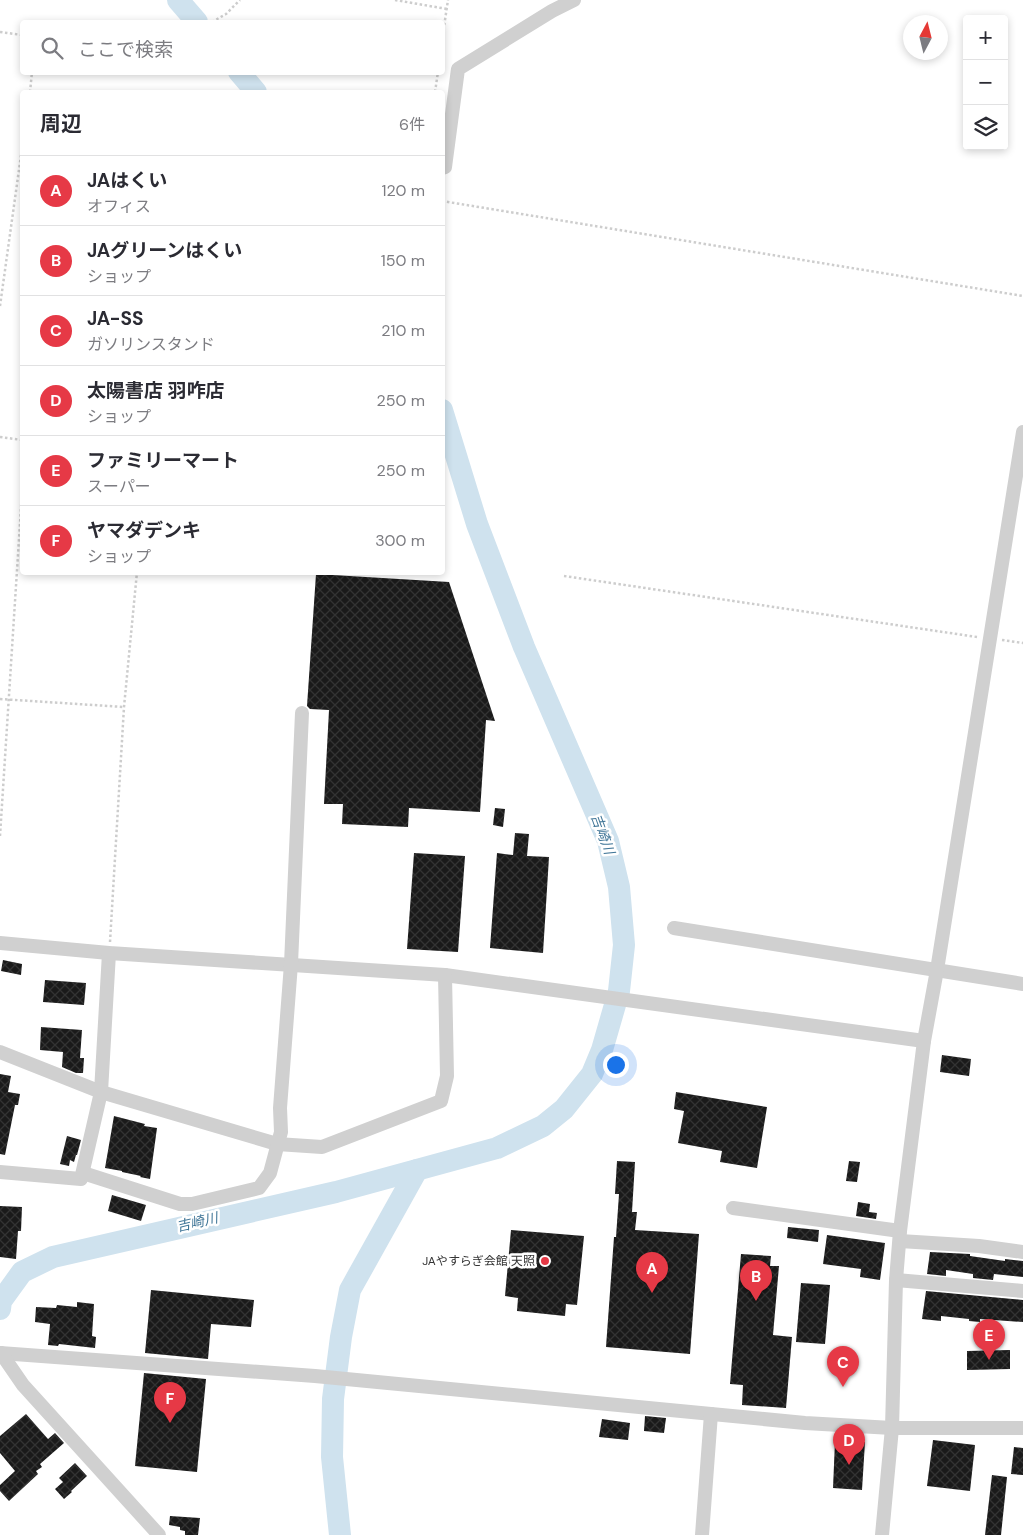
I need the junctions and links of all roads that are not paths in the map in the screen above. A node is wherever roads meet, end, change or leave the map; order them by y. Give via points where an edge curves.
1 (574, 0) edge
2 (445, 166) edge
3 (1023, 432) edge
4 (302, 713) dead end
5 (674, 928) dead end
6 (0, 943) edge
7 (109, 954) junction
8 (291, 964) junction
9 (937, 970) junction
10 (445, 975) junction
11 (1023, 984) edge
12 (924, 1041) junction
13 (0, 1052) edge
14 (101, 1092) junction
15 (278, 1144) junction
16 (0, 1172) edge
17 (83, 1173) junction
18 (733, 1208) dead end
19 (900, 1236) junction
20 (1023, 1252) edge
21 (896, 1280) junction
22 (1023, 1291) edge
23 (0, 1353) edge
24 (712, 1414) junction
25 (892, 1428) junction
26 (1023, 1428) edge
27 (159, 1535) edge
28 (702, 1535) edge
29 (882, 1535) edge

1 - 2 street via 458,69
3 - 9 street
4 - 8 street
5 - 9 street
6 - 7 street
7 - 8 street
7 - 14 street
8 - 10 street
8 - 15 street
9 - 11 street
9 - 12 street
10 - 12 street
10 - 15 street via 447,1076 441,1101 322,1147
12 - 19 street
13 - 14 street
14 - 15 street
14 - 17 street
15 - 17 street via 270,1173 259,1188 192,1204 180,1204
16 - 17 street via 81,1179
18 - 19 street
19 - 20 street
19 - 21 street
21 - 22 street
21 - 25 street
23 - 24 street via 314,1376
23 - 27 street via 23,1385
24 - 25 street
24 - 28 street
25 - 26 street
25 - 29 street

